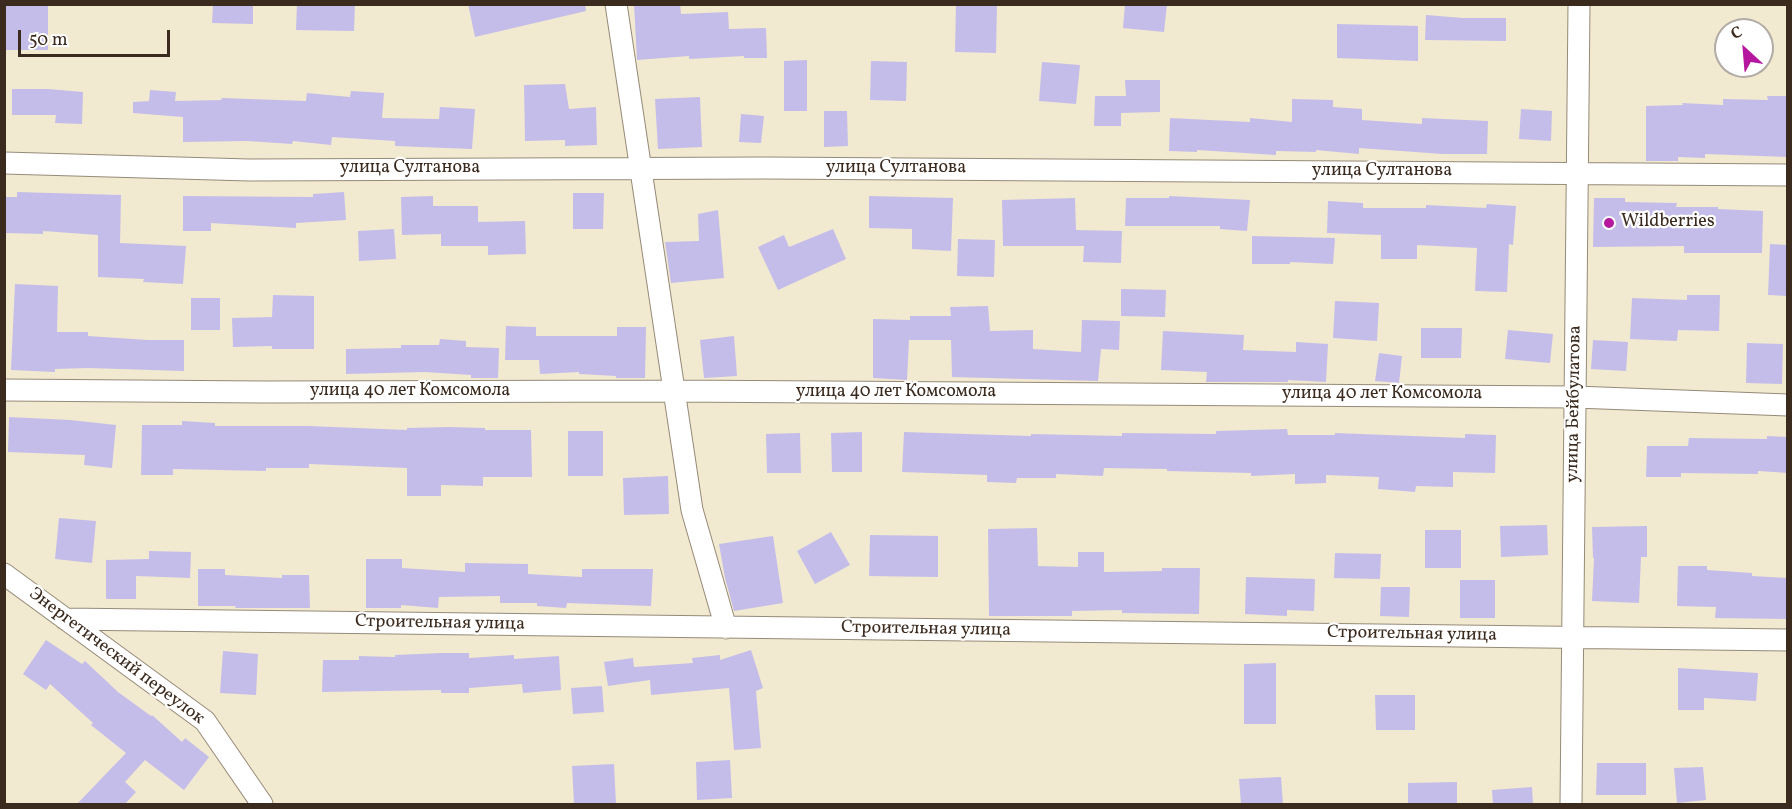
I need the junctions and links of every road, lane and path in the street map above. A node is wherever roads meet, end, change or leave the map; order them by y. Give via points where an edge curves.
1 (616, 4) edge
2 (1579, 4) edge
3 (4, 164) edge
4 (642, 168) junction
5 (1578, 174) junction
6 (1788, 175) edge
7 (4, 390) edge
8 (674, 391) junction
9 (1575, 397) junction
10 (1788, 405) edge
11 (4, 574) edge
12 (65, 619) junction
13 (726, 628) junction
14 (1573, 637) junction
15 (1788, 640) edge
16 (262, 804) edge
17 (1571, 804) edge

1 - 4 street
2 - 5 street, улица Бейбулатова
3 - 4 street, улица Султанова via 249,170
4 - 5 street, улица Султанова
4 - 8 street
5 - 6 street, улица Султанова
5 - 9 street, улица Бейбулатова
7 - 8 street, улица 40 лет Комсомола
8 - 9 street, улица 40 лет Комсомола
8 - 13 street via 693,510
9 - 10 street, улица 40 лет Комсомола
9 - 14 street, улица Бейбулатова
11 - 12 street, Энергетический переулок
12 - 13 street, Строительная улица
12 - 16 street, Энергетический переулок via 205,721
13 - 14 street, Строительная улица
14 - 15 street, Строительная улица
14 - 17 street, улица Бейбулатова

